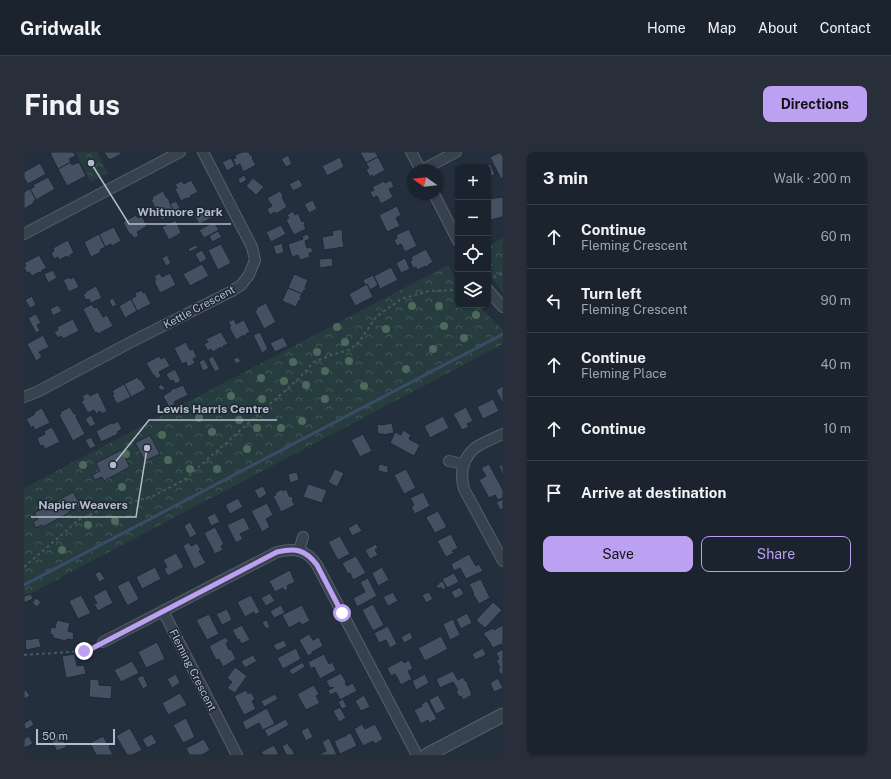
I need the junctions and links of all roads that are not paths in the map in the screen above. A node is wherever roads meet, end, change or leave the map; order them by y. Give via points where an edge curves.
1 (180, 152) edge
2 (203, 152) edge
3 (411, 152) edge
4 (456, 152) edge
5 (418, 164) edge
6 (433, 164) edge
7 (437, 200) edge
8 (24, 234) edge
9 (455, 236) edge
10 (491, 294) edge
11 (499, 303) edge
12 (24, 397) edge
13 (503, 434) edge
14 (449, 461) dead end
15 (463, 464) junction
16 (303, 537) dead end
17 (299, 551) junction
18 (503, 561) edge
19 (163, 611) junction
20 (103, 642) road end
21 (503, 715) edge
22 (237, 755) edge
23 (417, 755) edge
24 (427, 755) edge

1 - 8 street
2 - 12 street, Kettle Crescent via 252,247 255,260 250,275 232,291
3 - 5 street
4 - 6 street
7 - 9 street
10 - 11 street
13 - 15 street via 475,448
14 - 15 street
15 - 18 street via 464,489
16 - 17 street
17 - 19 street via 277,552
17 - 23 street via 312,558 317,565
19 - 20 street
19 - 22 street, Fleming Crescent
21 - 24 street

